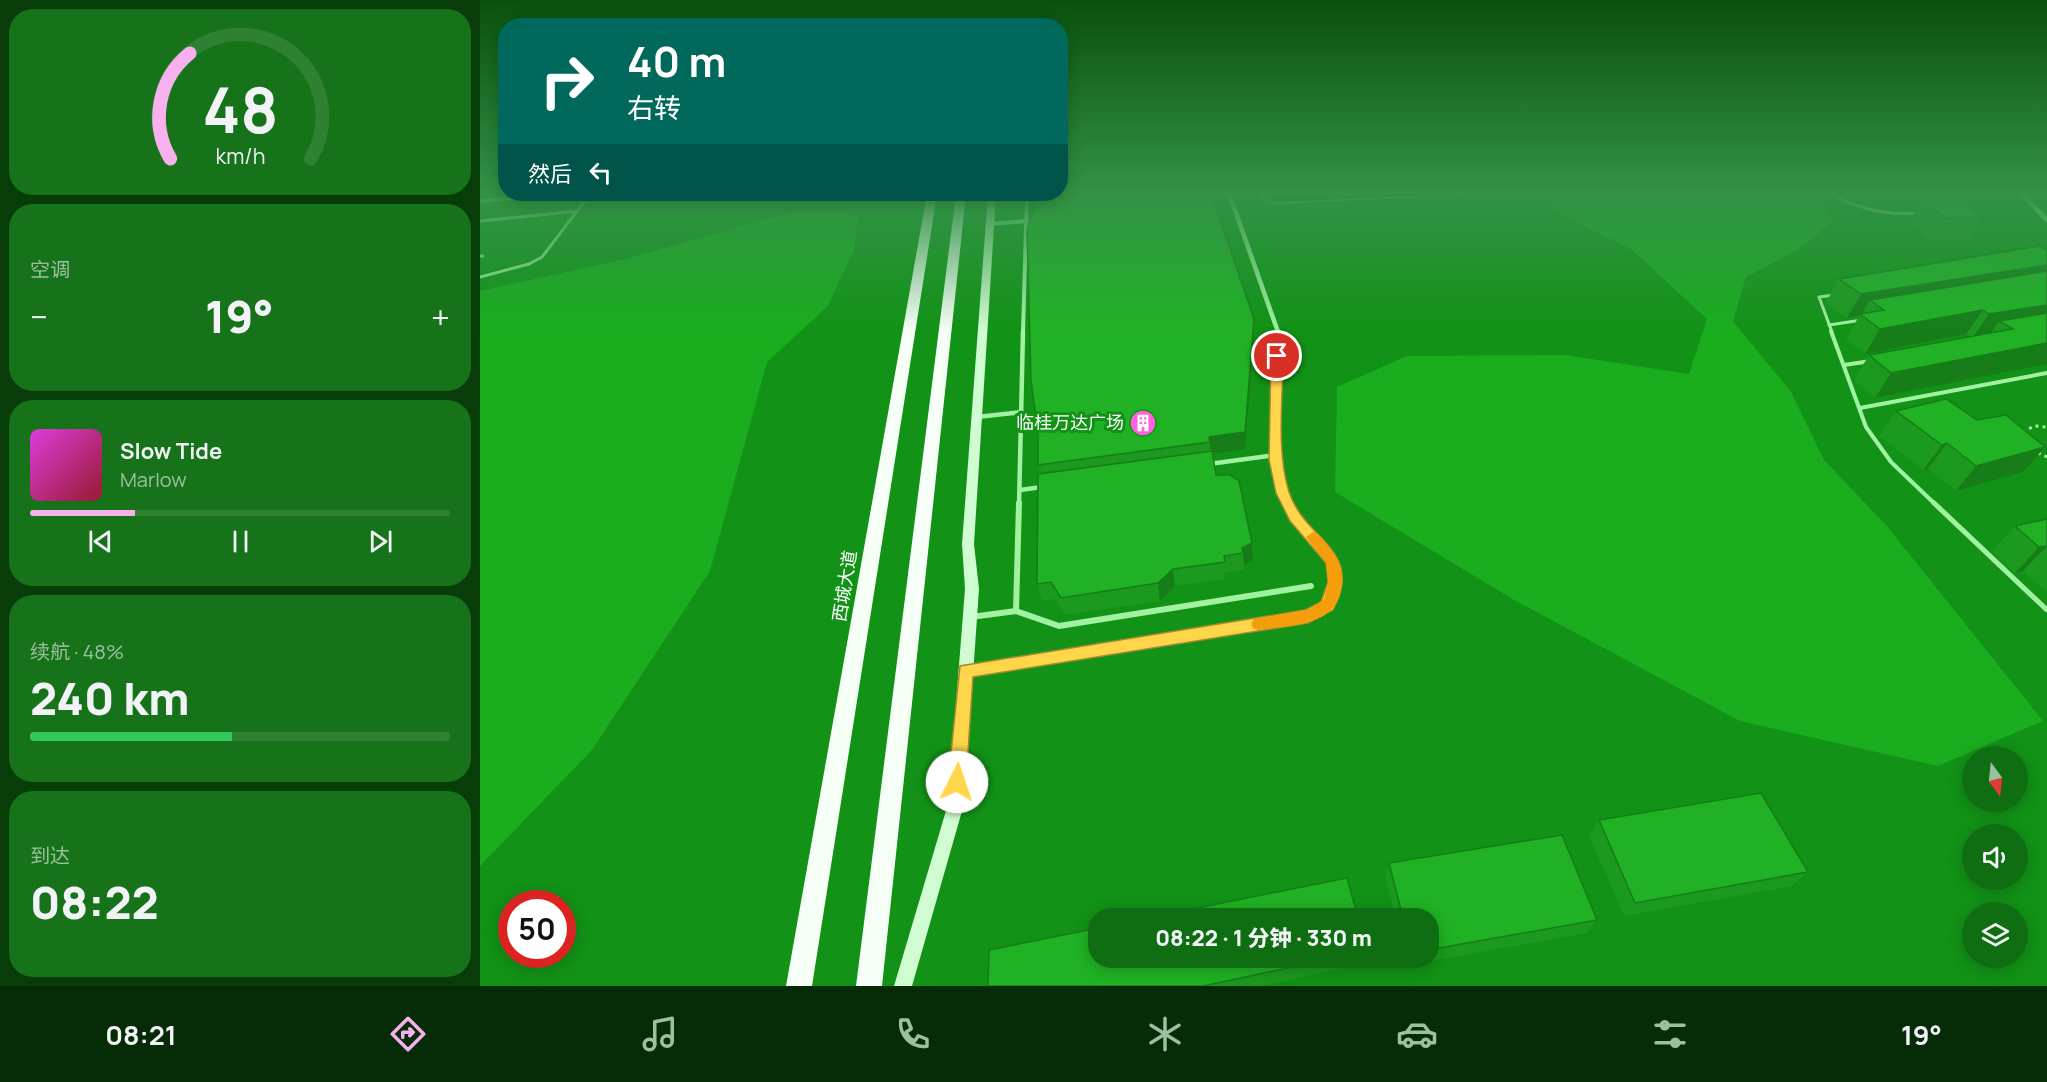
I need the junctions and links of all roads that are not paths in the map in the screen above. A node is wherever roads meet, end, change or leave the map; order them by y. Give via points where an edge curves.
1 (557, 239) edge
2 (923, 239) edge
3 (956, 239) edge
4 (989, 239) edge
5 (1026, 239) edge
6 (1245, 239) edge
7 (480, 277) edge
8 (1841, 294) edge
9 (1863, 320) dead end
10 (1829, 326) junction
11 (1878, 359) edge
12 (1844, 365) junction
13 (2047, 373) edge
14 (1860, 408) junction
15 (1022, 412) junction
16 (977, 417) junction
17 (1276, 455) junction
18 (1206, 465) edge
19 (1055, 485) edge
20 (1020, 490) junction
21 (1311, 586) dead end
22 (2047, 610) edge
23 (1017, 611) junction
24 (969, 618) junction
25 (966, 671) junction
26 (799, 986) edge
27 (869, 986) edge
28 (903, 986) edge

1 - 7 lane via 543,257 529,264
2 - 26 highway, 西城大道
3 - 27 highway
4 - 16 main road
5 - 15 street
6 - 17 street via 1279,335
8 - 10 lane via 1819,297
9 - 10 lane
10 - 12 lane
11 - 12 lane
12 - 14 lane
13 - 14 lane
14 - 22 lane via 1866,427 1891,462
15 - 16 street
15 - 20 street
16 - 24 main road via 968,544 972,590
17 - 18 street
17 - 25 street via 1286,501 1302,527 1333,561 1334,592 1323,610 1308,616
19 - 20 street
20 - 23 street
21 - 23 street via 1059,626
23 - 24 street
24 - 25 main road
25 - 28 main road via 956,804

